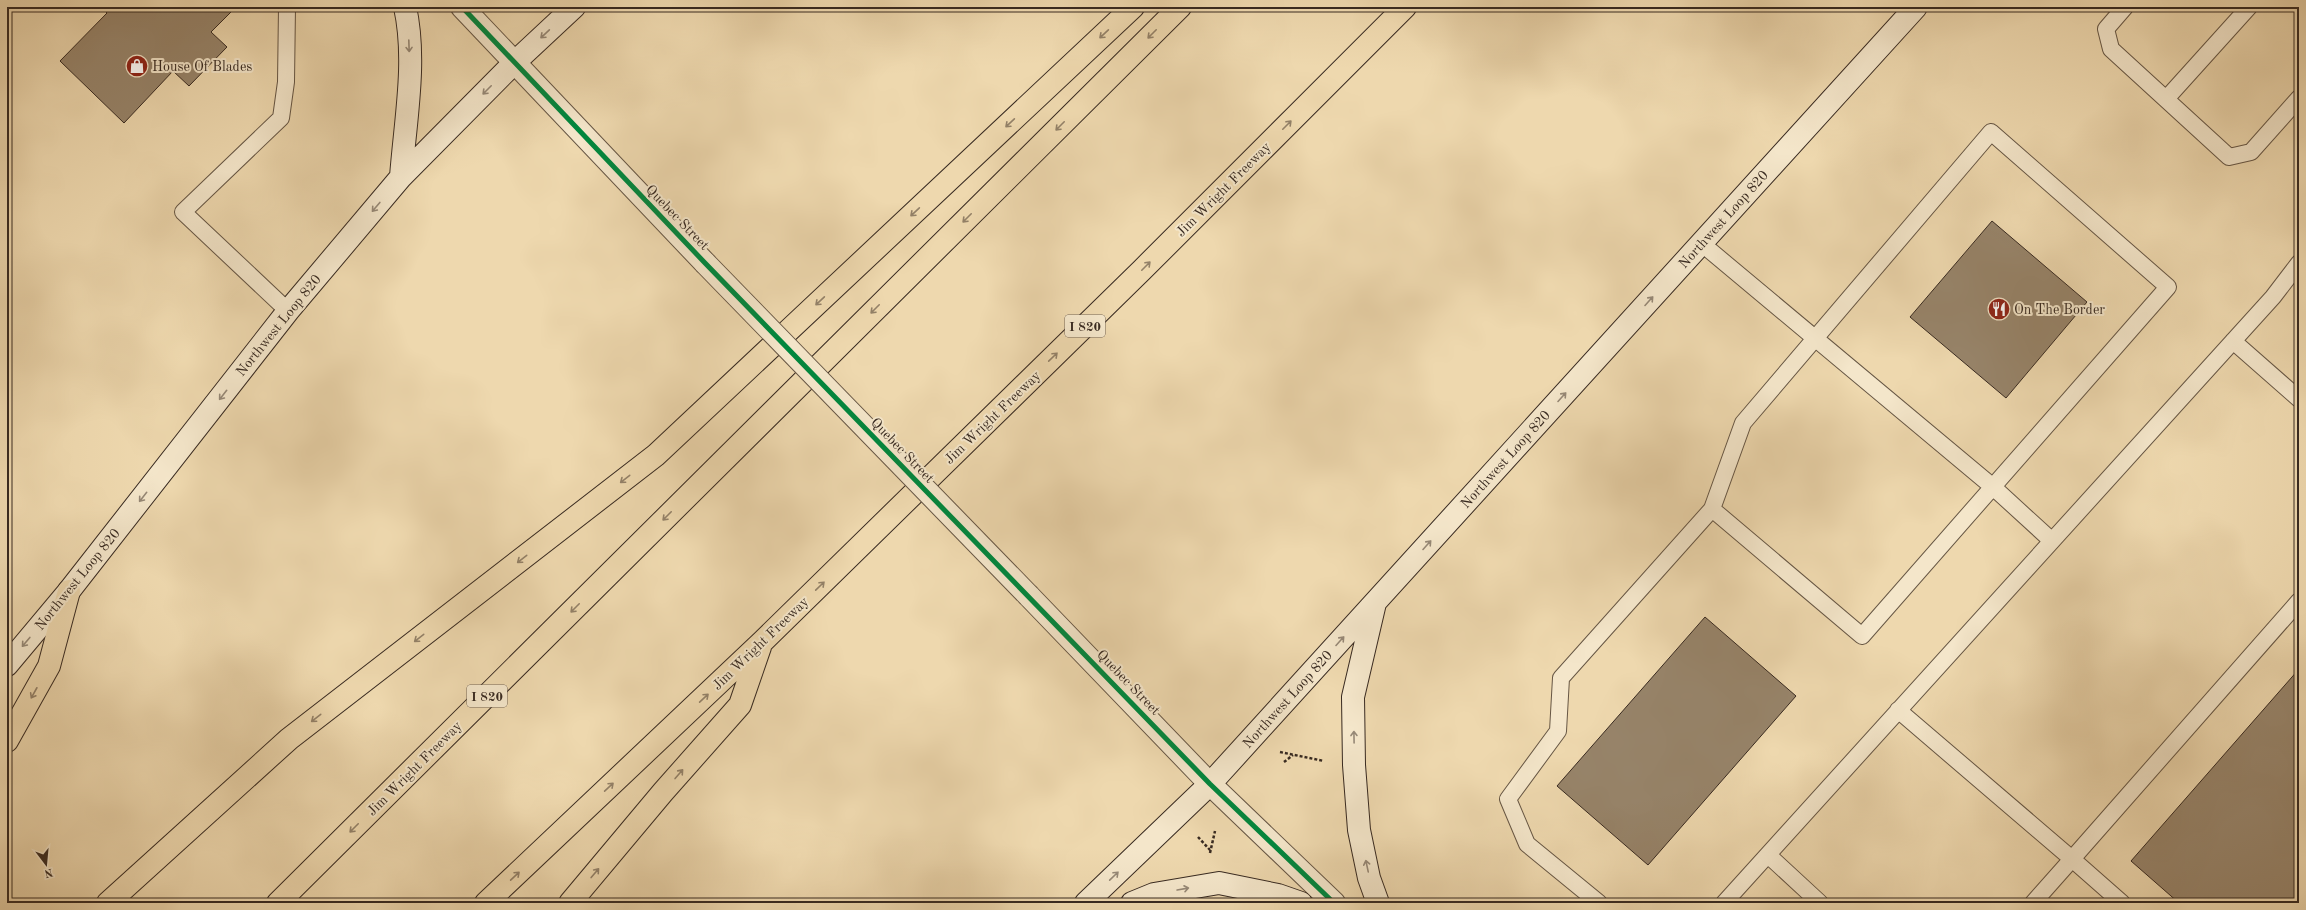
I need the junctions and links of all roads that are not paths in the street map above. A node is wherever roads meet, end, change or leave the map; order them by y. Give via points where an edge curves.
1 (287, 7) edge
2 (404, 7) edge
3 (462, 7) edge
4 (574, 7) edge
5 (1133, 7) edge
6 (1180, 7) edge
7 (1405, 7) edge
8 (1916, 7) edge
9 (2125, 7) edge
10 (2249, 7) edge
11 (514, 63) junction
12 (2299, 98) edge
13 (2166, 99) junction
14 (401, 177) junction
15 (1701, 243) junction
16 (2299, 264) edge
17 (288, 311) junction
18 (1814, 338) junction
19 (2233, 341) junction
20 (2299, 399) edge
21 (1993, 487) junction
22 (1712, 509) junction
23 (2052, 541) junction
24 (69, 591) junction
25 (2299, 600) edge
26 (1375, 602) junction
27 (762, 642) junction
28 (7, 665) edge
29 (1898, 710) junction
30 (7, 741) edge
31 (1210, 784) junction
32 (1768, 855) junction
33 (2072, 859) junction
34 (108, 903) edge
35 (278, 903) edge
36 (486, 903) edge
37 (570, 903) edge
38 (1086, 903) edge
39 (1132, 903) edge
40 (1301, 903) edge
41 (1334, 903) edge
42 (1378, 903) edge
43 (1599, 903) edge
44 (1724, 903) edge
45 (1820, 903) edge
46 (2033, 903) edge
47 (2122, 903) edge

1 - 17 lane via 286,82 281,118 183,212
2 -> 14 main road via 408,21 410,70
3 - 11 main road, Quebec Street
4 -> 11 main road, Northwest Loop 820
5 -> 34 highway via 656,455 289,739
6 -> 35 highway, Jim Wright Freeway / I 820
27 -> 7 highway, Jim Wright Freeway / I 820 via 1142,270
8 - 15 main road, Northwest Loop 820
9 - 13 lane via 2106,29 2111,49
10 - 13 lane
11 -> 14 main road, Northwest Loop 820
11 - 31 main road, Quebec Street, bridge
12 - 13 lane via 2252,152 2229,157
14 -> 17 main road, Northwest Loop 820
15 - 18 lane
26 -> 15 main road, Northwest Loop 820
16 - 19 lane via 2273,298
17 -> 24 main road, Northwest Loop 820
18 - 21 lane
18 - 21 lane via 1991,132 2168,287
18 - 22 lane via 1743,423
19 - 20 lane
19 - 23 lane
21 - 22 lane via 1862,636
21 - 23 lane
22 - 43 lane via 1561,678 1558,731 1508,799 1527,844
23 - 29 lane
24 -> 28 main road, Northwest Loop 820
24 -> 30 highway via 49,666
25 - 33 lane
31 -> 26 main road, Northwest Loop 820
42 -> 26 main road via 1369,878 1359,830 1354,765 1353,697
36 -> 27 highway, Jim Wright Freeway / I 820
37 -> 27 highway via 662,792 740,705
29 - 32 lane
29 - 33 lane
38 -> 31 main road, Northwest Loop 820
31 - 41 main road, Quebec Street
32 - 44 lane
32 - 45 lane
33 - 46 lane
33 - 47 lane
39 -> 40 main road via 1154,894 1219,883 1278,895

